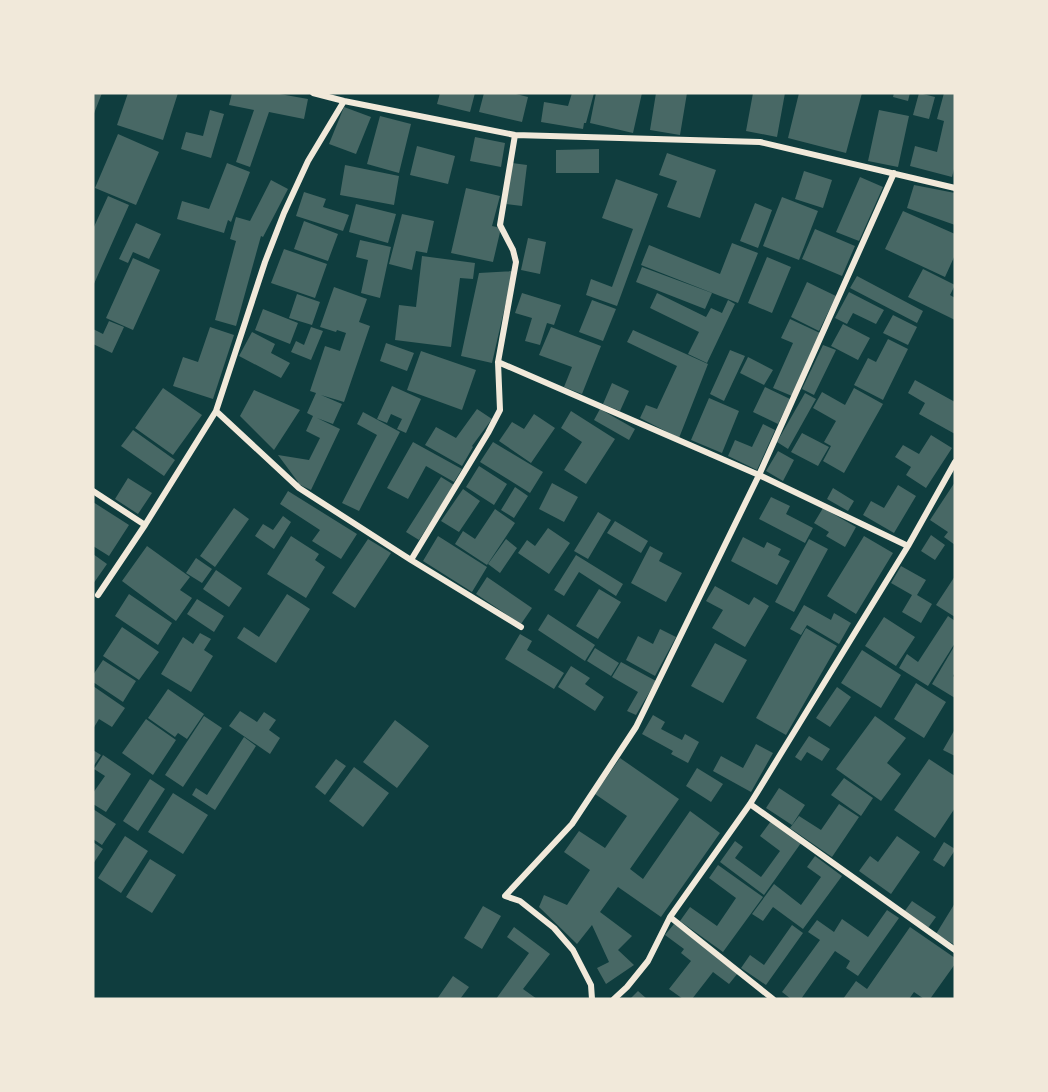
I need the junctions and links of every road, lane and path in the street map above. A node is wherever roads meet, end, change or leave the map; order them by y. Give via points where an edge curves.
1 (313, 93) edge
2 (344, 101) junction
3 (515, 135) junction
4 (894, 174) junction
5 (955, 188) edge
6 (498, 362) junction
7 (216, 411) junction
8 (955, 462) edge
9 (759, 475) junction
10 (93, 491) edge
11 (145, 525) junction
12 (908, 546) junction
13 (411, 560) junction
14 (98, 595) dead end
15 (521, 627) dead end
16 (750, 804) junction
17 (670, 917) junction
18 (955, 950) edge
19 (592, 999) edge
20 (614, 999) edge
21 (773, 999) edge

1 - 2 street
2 - 3 street
2 - 7 street via 308,160 284,213
3 - 4 street via 760,142
3 - 6 street via 500,225 516,262
4 - 5 street
4 - 9 street
6 - 9 street
6 - 13 street via 500,410
7 - 11 street
7 - 13 street via 299,488
8 - 12 street
9 - 12 street
9 - 19 street via 636,727 572,824 505,896 520,901 554,928 573,950 591,985
10 - 11 street
11 - 14 street
12 - 16 street
13 - 15 street
16 - 17 street
16 - 18 street
17 - 20 street via 648,961
17 - 21 street

